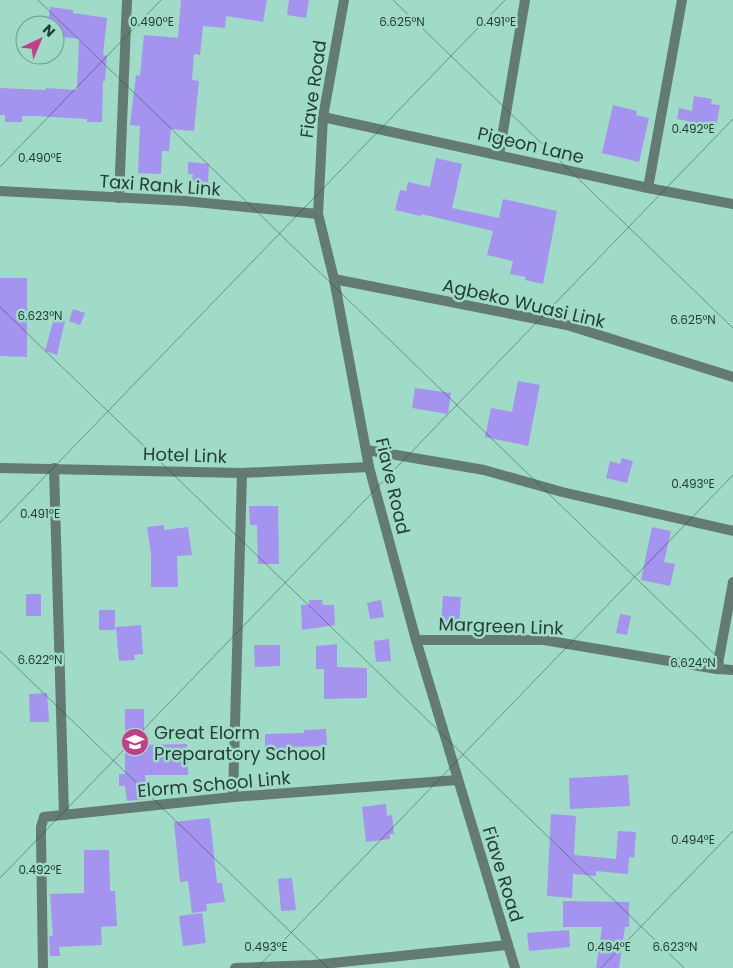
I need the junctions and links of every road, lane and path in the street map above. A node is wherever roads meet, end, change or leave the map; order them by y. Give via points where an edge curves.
1 (127, 0) edge
2 (344, 0) edge
3 (525, 0) edge
4 (682, 0) edge
5 (323, 117) junction
6 (499, 154) junction
7 (648, 188) junction
8 (0, 191) edge
9 (118, 198) junction
10 (733, 204) edge
11 (318, 214) junction
12 (334, 279) junction
13 (733, 377) edge
14 (367, 450) junction
15 (370, 467) junction
16 (0, 468) edge
17 (54, 468) junction
18 (242, 473) junction
19 (733, 531) edge
20 (733, 582) edge
21 (416, 640) junction
22 (717, 669) junction
23 (733, 670) edge
24 (457, 780) junction
25 (233, 797) junction
26 (64, 814) junction
27 (507, 945) junction
28 (313, 966) edge
29 (43, 968) edge
30 (235, 968) edge
31 (514, 968) edge

1 - 9 street
2 - 5 street, Fiave Road
3 - 6 street
4 - 7 street
5 - 6 street, Pigeon Lane
5 - 11 street, Fiave Road
6 - 7 street, Pigeon Lane
7 - 10 street, Pigeon Lane
8 - 9 street, Taxi Rank Link
9 - 11 street, Taxi Rank Link
11 - 12 street, Fiave Road
12 - 13 street, Agbeko Wuasi Link via 567,325
12 - 14 street, Fiave Road
14 - 15 street, Fiave Road
14 - 19 street via 484,470 562,492
15 - 18 street, Hotel Link
15 - 21 street, Fiave Road
16 - 17 street, Hotel Link
17 - 18 street, Hotel Link
17 - 26 street
18 - 25 street
20 - 22 street
21 - 22 street, Margreen Link via 544,640
21 - 24 street, Fiave Road
22 - 23 street, Margreen Link
24 - 25 street, Elorm School Link
24 - 27 street, Fiave Road
25 - 26 street, Elorm School Link
26 - 29 street, Elorm School Link via 44,817 41,827
27 - 28 street
27 - 31 street, Fiave Road
28 - 30 street

